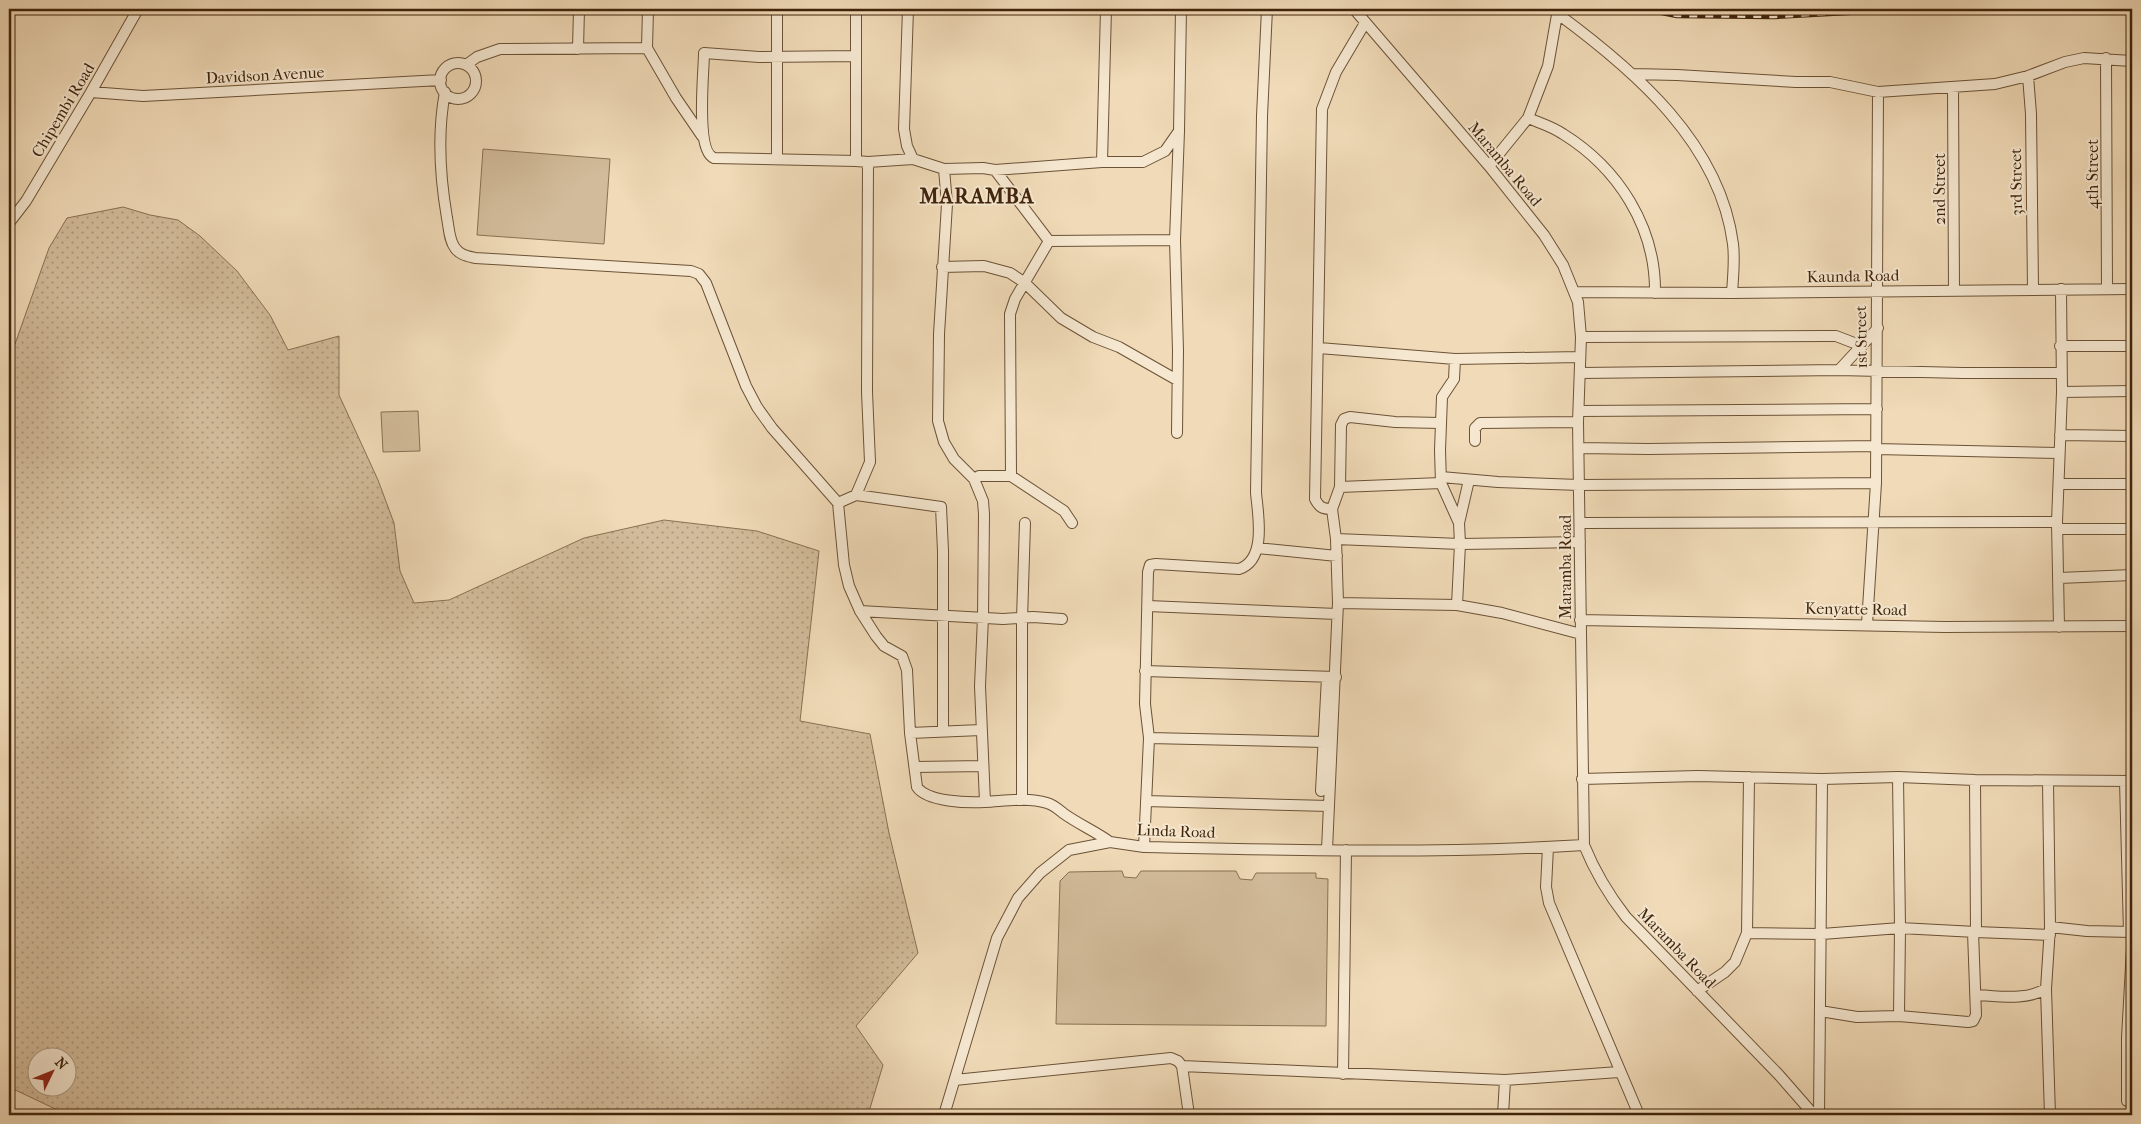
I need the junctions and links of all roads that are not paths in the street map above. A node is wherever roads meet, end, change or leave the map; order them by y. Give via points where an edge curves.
1 (138, 9) edge
2 (579, 9) edge
3 (648, 9) edge
4 (777, 9) edge
5 (856, 9) edge
6 (908, 9) edge
7 (1106, 9) edge
8 (1181, 9) edge
9 (1267, 9) edge
10 (1354, 9) edge
11 (1558, 11) edge
12 (1366, 23) junction
13 (647, 48) junction
14 (578, 49) junction
15 (856, 56) junction
16 (777, 57) junction
17 (2106, 58) junction
18 (2132, 61) edge
19 (466, 65) junction
20 (1633, 74) junction
21 (2028, 76) junction
22 (440, 80) junction
23 (1953, 88) junction
24 (91, 92) junction
25 (445, 92) junction
26 (1878, 92) junction
27 (1528, 118) junction
28 (1179, 131) junction
29 (702, 136) junction
30 (777, 159) junction
31 (913, 159) junction
32 (856, 161) junction
33 (868, 162) junction
34 (1102, 162) junction
35 (1489, 166) junction
36 (944, 169) junction
37 (995, 170) junction
38 (9, 223) edge
39 (1175, 240) junction
40 (1049, 241) junction
41 (942, 267) junction
42 (1025, 283) junction
43 (2033, 289) junction
44 (2061, 289) junction
45 (2108, 289) junction
46 (2132, 289) edge
47 (1876, 290) junction
48 (1954, 290) junction
49 (1575, 292) junction
50 (1655, 293) junction
51 (1732, 293) junction
52 (1878, 328) junction
53 (1581, 337) junction
54 (1862, 346) junction
55 (2060, 346) junction
56 (2132, 346) edge
57 (1319, 348) junction
58 (1580, 357) junction
59 (1455, 359) junction
60 (1839, 370) junction
61 (1877, 372) junction
62 (1580, 373) junction
63 (2061, 373) junction
64 (1177, 380) junction
65 (2132, 391) edge
66 (2062, 392) junction
67 (1876, 409) junction
68 (1578, 416) junction
69 (1440, 423) junction
70 (1177, 433) dead end
71 (2060, 435) junction
72 (2132, 436) edge
73 (1475, 441) dead end
74 (1580, 448) junction
75 (1876, 448) junction
76 (2059, 453) junction
77 (1011, 476) junction
78 (974, 479) junction
79 (1441, 480) junction
80 (1469, 480) junction
81 (1876, 482) junction
82 (2059, 484) junction
83 (2132, 484) edge
84 (1579, 485) junction
85 (1340, 487) junction
86 (856, 495) junction
87 (838, 503) junction
88 (1332, 509) junction
89 (1025, 523) dead end
90 (1072, 523) dead end
91 (1459, 523) junction
92 (1580, 523) junction
93 (1873, 523) junction
94 (2057, 525) junction
95 (2132, 529) edge
96 (1336, 540) junction
97 (1580, 542) junction
98 (1460, 544) junction
99 (1257, 548) junction
100 (1337, 556) junction
101 (2132, 575) edge
102 (2059, 578) junction
103 (1338, 603) junction
104 (1457, 605) junction
105 (1148, 606) junction
106 (860, 611) junction
107 (1337, 614) junction
108 (943, 616) junction
109 (983, 617) junction
110 (1022, 619) junction
111 (1062, 619) dead end
112 (1580, 620) junction
113 (1867, 624) junction
114 (2132, 626) edge
115 (2059, 627) junction
116 (1581, 634) junction
117 (1145, 671) junction
118 (1331, 677) junction
119 (980, 730) junction
120 (943, 731) junction
121 (910, 733) junction
122 (1149, 738) junction
123 (1324, 742) junction
124 (983, 766) junction
125 (915, 767) junction
126 (1749, 777) junction
127 (1898, 777) junction
128 (1582, 779) junction
129 (1822, 779) junction
130 (1975, 780) junction
131 (2048, 781) junction
132 (2129, 781) edge
133 (1322, 791) dead end
134 (1022, 800) junction
135 (1146, 801) junction
136 (985, 802) junction
137 (1330, 806) junction
138 (1110, 842) junction
139 (1584, 845) junction
140 (1144, 847) junction
141 (1548, 847) junction
142 (1327, 850) junction
143 (1346, 850) junction
144 (1900, 928) junction
145 (2050, 931) junction
146 (1975, 932) junction
147 (2131, 932) edge
148 (1747, 934) junction
149 (1822, 934) junction
150 (2132, 948) edge
151 (2046, 988) junction
152 (1697, 991) junction
153 (1976, 995) junction
154 (1820, 1011) junction
155 (1899, 1016) junction
156 (1182, 1066) junction
157 (1619, 1072) junction
158 (1343, 1074) junction
159 (955, 1080) junction
160 (1505, 1080) junction
161 (2127, 1102) dead end
162 (944, 1115) edge
163 (1189, 1115) edge
164 (1503, 1115) edge
165 (1639, 1115) edge
166 (1814, 1115) edge
167 (1819, 1115) edge
168 (2050, 1115) edge

1 - 24 street, Chipembi Road
2 - 14 street
3 - 13 street
4 - 16 street
5 - 15 street
6 - 31 street via 904,129
7 - 34 street
8 - 28 street
9 - 99 street via 1260,222
10 - 12 street, Maramba Road
11 - 20 street
11 - 27 street via 1548,66
12 - 35 street, Maramba Road
12 - 57 street via 1336,72 1322,109
13 - 14 street
13 - 29 street
14 - 19 street via 500,49 477,57
15 - 16 street
15 - 32 street
16 - 29 street via 704,53
16 - 30 street
17 - 18 street
17 - 21 street via 2065,62
17 - 45 street, 4th Street
19 - 22 street via 450,65
19 - 25 street via 476,78 471,93 455,98
20 - 26 street via 1830,82
20 - 51 street via 1679,123 1708,169 1727,216 1734,262
21 - 23 street via 1995,84
21 - 43 street, 3rd Street
22 - 24 street, Davidson Avenue via 143,96
22 - 25 street
23 - 26 street
23 - 48 street, 2nd Street
24 - 38 street, Chipembi Road via 26,201
25 - 87 street via 440,141 442,190 456,250 475,258 699,274 706,282 757,407
26 - 47 street, 1st Street
27 - 35 street
27 - 50 street via 1562,133 1582,147 1627,195 1647,236 1655,272
28 - 34 street via 1165,151 1143,162
28 - 39 street
29 - 30 street via 707,152 714,158
30 - 32 street
31 - 33 street
31 - 36 street
32 - 33 street
33 - 86 street via 867,392 870,462
34 - 37 street
35 - 49 street, Maramba Road via 1544,235
36 - 37 street
36 - 41 street via 947,204
37 - 40 street
39 - 40 street
39 - 64 street
40 - 42 street
41 - 42 street via 984,266 1010,273
41 - 78 street via 938,421 944,442 954,459
42 - 64 street via 1061,318
42 - 77 street via 1010,314
43 - 44 street, Kaunda Road
43 - 48 street, Kaunda Road
44 - 45 street, Kaunda Road
44 - 55 street
45 - 46 street, Kaunda Road
47 - 48 street, Kaunda Road
47 - 51 street, Kaunda Road
47 - 52 street, 1st Street
49 - 50 street, Kaunda Road
49 - 53 street, Maramba Road
50 - 51 street, Kaunda Road
52 - 54 street
52 - 61 street, 1st Street
53 - 54 street via 1831,336
53 - 58 street, Maramba Road
54 - 60 street
55 - 56 street
55 - 63 street
57 - 59 street
57 - 88 street via 1315,499 1324,509
58 - 59 street
58 - 62 street, Maramba Road
59 - 69 street via 1454,379 1442,397
60 - 61 street
60 - 62 street
61 - 63 street
61 - 67 street, 1st Street
62 - 68 street, Maramba Road
63 - 66 street
64 - 70 street
65 - 66 street
66 - 71 street
67 - 68 street
67 - 75 street, 1st Street
68 - 73 street via 1480,422 1475,428
68 - 74 street, Maramba Road
69 - 79 street
69 - 85 street via 1344,419
71 - 72 street
71 - 76 street
74 - 75 street
74 - 84 street, Maramba Road
75 - 76 street
75 - 81 street, 1st Street
76 - 82 street
77 - 78 street via 979,476
77 - 90 street via 1064,511
78 - 109 street via 983,501 984,514
79 - 80 street
79 - 85 street
79 - 91 street
80 - 84 street
80 - 91 street
81 - 84 street
81 - 93 street, 1st Street
82 - 83 street
82 - 94 street
84 - 92 street, Maramba Road
85 - 88 street
86 - 87 street
86 - 108 street via 941,507
87 - 106 street via 844,565
88 - 96 street
89 - 110 street
91 - 98 street
92 - 93 street
92 - 97 street, Maramba Road
93 - 94 street
93 - 113 street, 1st Street
94 - 95 street
94 - 102 street
96 - 98 street
96 - 100 street
97 - 98 street
97 - 112 street, Maramba Road
98 - 104 street
99 - 100 street
99 - 105 street via 1252,561 1239,569 1150,565
100 - 103 street
101 - 102 street
102 - 115 street
103 - 104 street
103 - 107 street
104 - 116 street via 1510,614
105 - 107 street
105 - 117 street
106 - 108 street
106 - 121 street via 884,646 902,656 907,670
107 - 118 street
108 - 109 street
108 - 120 street
109 - 110 street
109 - 119 street
110 - 111 street
110 - 134 street
112 - 113 street, Kenyatte Road
112 - 116 street, Maramba Road
113 - 115 street, Kenyatte Road
114 - 115 street, Kenyatte Road
116 - 128 street, Maramba Road
117 - 118 street
117 - 122 street
118 - 123 street
118 - 137 street
119 - 120 street
119 - 124 street
120 - 121 street
121 - 125 street
122 - 123 street
122 - 135 street
123 - 133 street
124 - 125 street
124 - 136 street
125 - 136 street via 917,787 925,794 956,801
126 - 128 street
126 - 129 street
126 - 148 street
127 - 129 street
127 - 130 street
127 - 144 street
128 - 139 street, Maramba Road
129 - 149 street
130 - 131 street
130 - 146 street
131 - 132 street
131 - 145 street
132 - 147 street
134 - 136 street
134 - 138 street via 1056,806
135 - 137 street
135 - 140 street
137 - 142 street
138 - 140 street, Linda Road
138 - 159 street, Linda Road via 1076,848 1061,855 1015,903 997,938
139 - 141 street, Linda Road
139 - 152 street, Maramba Road via 1609,896
140 - 142 street, Linda Road
141 - 143 street, Linda Road via 1452,851
141 - 157 street via 1546,887 1550,903
142 - 143 street, Linda Road
143 - 158 street
144 - 146 street
144 - 149 street
144 - 155 street
145 - 146 street
145 - 147 street
145 - 151 street
146 - 153 street
148 - 149 street
148 - 152 street via 1735,962
149 - 154 street
150 - 161 street
151 - 153 street via 2020,997
151 - 168 street
152 - 166 street, Maramba Road via 1780,1075
153 - 155 street via 1976,1015 1968,1022
154 - 155 street via 1857,1017
154 - 167 street
156 - 158 street
156 - 159 street via 1171,1058
156 - 163 street
157 - 160 street
157 - 165 street
158 - 160 street
159 - 162 street, Linda Road
160 - 164 street

